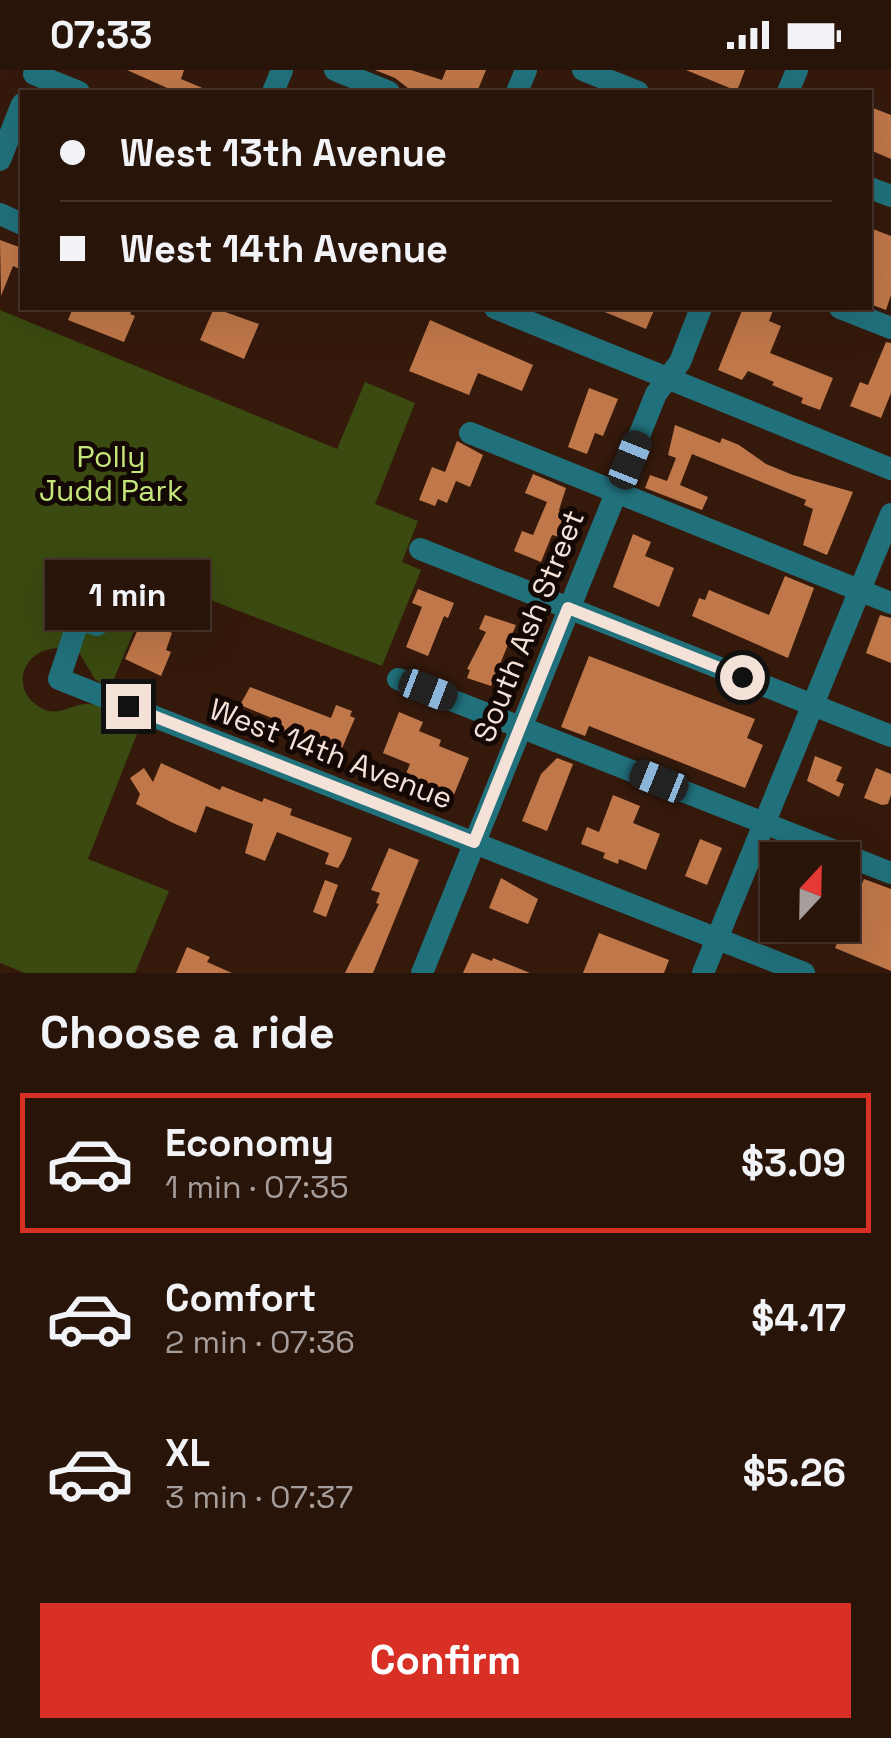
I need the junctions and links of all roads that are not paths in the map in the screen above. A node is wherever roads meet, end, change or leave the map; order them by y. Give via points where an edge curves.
1 (335, 70) edge
2 (583, 70) edge
3 (32, 79) edge
4 (72, 90) edge
5 (384, 90) edge
6 (633, 90) edge
7 (20, 109) edge
8 (0, 160) edge
9 (499, 310) edge
10 (701, 310) edge
11 (845, 310) edge
12 (891, 328) edge
13 (669, 380) junction
14 (470, 433) dead end
15 (891, 469) edge
16 (617, 492) junction
17 (891, 514) edge
18 (420, 549) dead end
19 (860, 590) junction
20 (891, 603) edge
21 (568, 608) junction
22 (97, 626) dead end
23 (398, 679) dead end
24 (812, 704) junction
25 (520, 725) junction
26 (891, 736) edge
27 (764, 824) junction
28 (474, 842) junction
29 (891, 873) edge
30 (717, 938) junction
31 (422, 973) edge
32 (704, 973) edge
33 (804, 973) edge

1 - 5 street
2 - 6 street
3 - 4 street
7 - 8 street
9 - 13 street
10 - 13 street, South Ash Street
11 - 12 street
13 - 15 street
13 - 16 street, South Ash Street via 656,394
14 - 16 street
16 - 19 street
16 - 21 street, South Ash Street
17 - 19 street
18 - 21 street
19 - 20 street
19 - 24 street
21 - 24 street
21 - 25 street, South Ash Street
22 - 28 street, West 14th Avenue via 79,618 59,679
23 - 25 street
24 - 26 street
24 - 27 street
25 - 27 street
25 - 28 street, South Ash Street
27 - 29 street
27 - 30 street
28 - 30 street, West 14th Avenue
28 - 31 street, South Ash Street
30 - 32 street
30 - 33 street, West 14th Avenue

